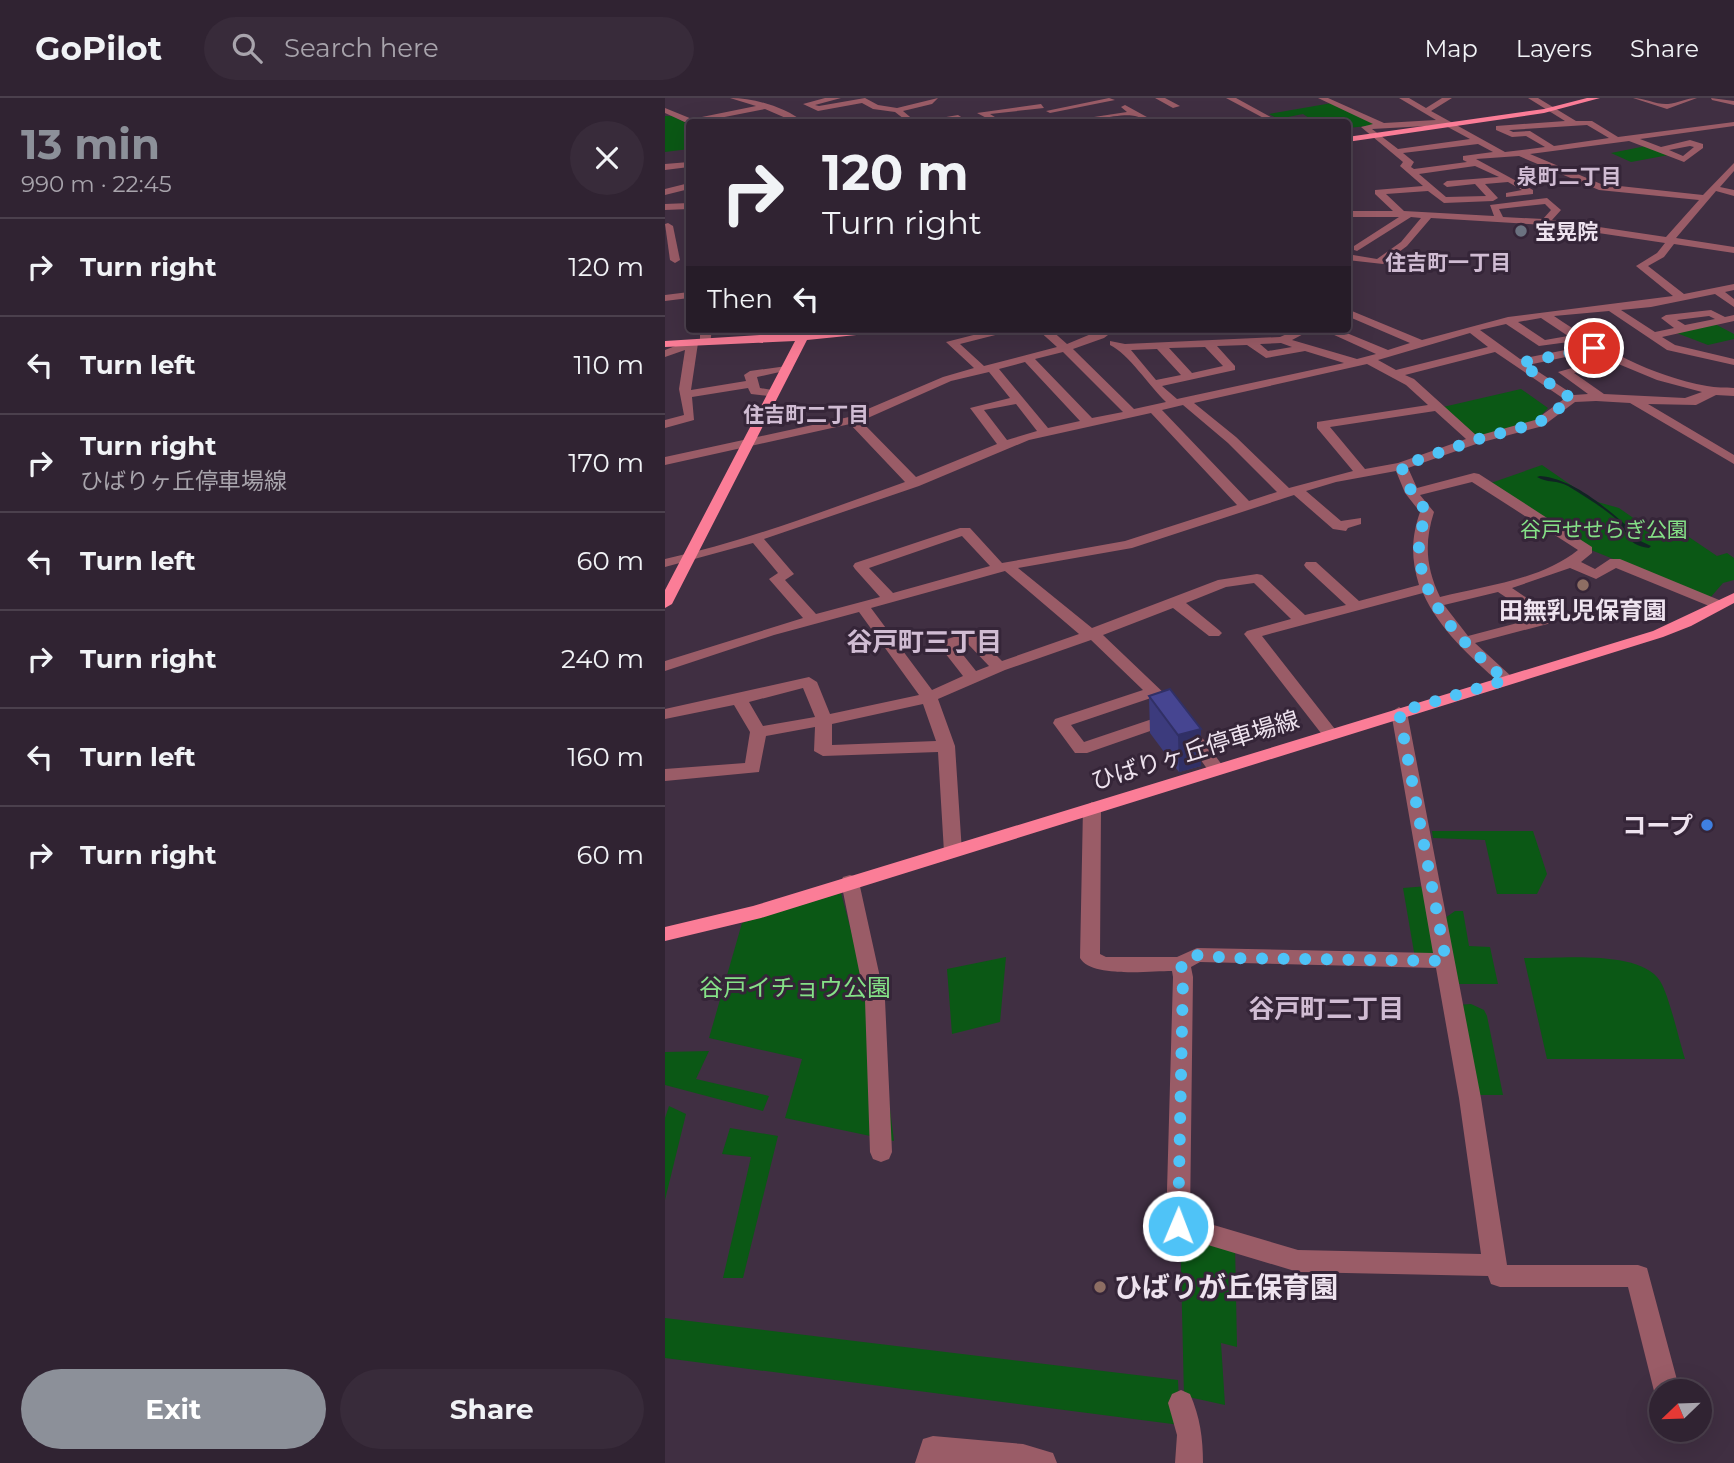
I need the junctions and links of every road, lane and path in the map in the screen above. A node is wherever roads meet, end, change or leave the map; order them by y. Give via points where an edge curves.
1 (734, 98) edge
2 (837, 98) edge
3 (934, 98) edge
4 (1076, 98) edge
5 (1136, 98) edge
6 (1159, 98) edge
7 (1257, 98) edge
8 (1322, 98) edge
9 (1403, 98) edge
10 (1448, 98) edge
11 (1532, 98) edge
12 (1596, 98) edge
13 (1637, 98) edge
14 (1668, 98) edge
15 (1693, 98) edge
16 (1717, 98) edge
17 (861, 99) edge
18 (1111, 100) edge
19 (1232, 100) edge
20 (766, 102) edge
21 (1037, 103) edge
22 (1679, 103) junction
23 (1734, 103) edge
24 (1176, 106) dead end
25 (1552, 109) junction
26 (1693, 109) dead end
27 (665, 110) edge
28 (897, 110) junction
29 (1427, 110) junction
30 (1053, 112) junction
31 (1135, 113) junction
32 (1724, 117) dead end
33 (702, 119) edge
34 (795, 119) edge
35 (908, 119) edge
36 (943, 119) edge
37 (961, 119) edge
38 (992, 119) edge
39 (1014, 119) edge
40 (1065, 119) edge
41 (1092, 119) edge
42 (1146, 119) edge
43 (1271, 119) edge
44 (686, 120) edge
45 (1734, 122) edge
46 (1574, 123) junction
47 (1449, 124) junction
48 (1383, 125) junction
49 (1550, 125) junction
50 (1504, 130) junction
51 (1527, 133) junction
52 (1468, 135) junction
53 (1375, 136) junction
54 (1629, 138) junction
55 (1351, 139) edge
56 (1617, 140) junction
57 (1478, 141) junction
58 (1554, 149) junction
59 (1659, 150) dead end
60 (1395, 152) junction
61 (1501, 154) junction
62 (1522, 154) junction
63 (1466, 158) junction
64 (1477, 163) junction
65 (670, 167) edge
66 (1412, 168) junction
67 (1732, 170) edge
68 (686, 175) edge
69 (686, 178) edge
70 (1510, 178) junction
71 (1477, 181) junction
72 (1447, 184) junction
73 (686, 186) edge
74 (1431, 187) junction
75 (667, 188) edge
76 (1713, 188) junction
77 (1734, 193) edge
78 (1492, 196) junction
79 (1704, 198) junction
80 (1462, 201) junction
81 (686, 206) edge
82 (665, 207) edge
83 (1351, 214) edge
84 (1404, 214) junction
85 (1428, 216) junction
86 (1462, 217) junction
87 (1500, 219) junction
88 (1545, 222) junction
89 (665, 227) edge
90 (1672, 240) junction
91 (1357, 248) dead end
92 (1734, 250) edge
93 (1351, 258) edge
94 (670, 260) edge
95 (1734, 287) edge
96 (1716, 290) junction
97 (686, 296) edge
98 (665, 298) edge
99 (1682, 298) junction
100 (1734, 304) edge
101 (1611, 308) junction
102 (1351, 314) edge
103 (1543, 314) junction
104 (1729, 319) edge
105 (1508, 320) junction
106 (1471, 328) junction
107 (1683, 329) junction
108 (706, 333) edge
109 (825, 333) edge
110 (994, 333) edge
111 (1048, 333) edge
112 (1097, 333) edge
113 (1104, 333) edge
114 (1260, 333) edge
115 (1297, 333) edge
116 (1337, 333) edge
117 (795, 335) edge
118 (1652, 336) junction
119 (1577, 337) junction
120 (1277, 341) junction
121 (706, 342) junction
122 (1251, 342) junction
123 (692, 343) junction
124 (665, 344) edge
125 (1209, 344) junction
126 (1421, 344) junction
127 (1160, 345) junction
128 (1065, 348) junction
129 (1123, 348) junction
130 (1306, 348) junction
131 (1496, 348) junction
132 (1594, 348) junction
133 (1734, 349) edge
134 (1387, 354) junction
135 (665, 355) edge
136 (1704, 357) junction
137 (1027, 358) junction
138 (1614, 360) junction
139 (1363, 362) junction
140 (1520, 363) junction
141 (787, 369) junction
142 (987, 369) junction
143 (1395, 373) junction
144 (1717, 375) edge
145 (1189, 377) junction
146 (753, 384) junction
147 (1153, 384) junction
148 (1734, 392) edge
149 (686, 394) junction
150 (774, 394) junction
151 (1602, 398) junction
152 (1572, 399) junction
153 (1632, 399) junction
154 (1019, 400) junction
155 (1181, 403) junction
156 (1438, 408) junction
157 (1154, 410) junction
158 (1132, 414) junction
159 (853, 420) junction
160 (665, 424) edge
161 (1089, 424) junction
162 (1045, 432) junction
163 (1475, 440) junction
164 (750, 441) junction
165 (1003, 444) junction
166 (666, 458) edge
167 (1734, 460) edge
168 (1401, 466) junction
169 (1361, 472) junction
170 (914, 483) junction
171 (1291, 492) junction
172 (1412, 493) junction
173 (1335, 505) dead end
174 (1248, 508) junction
175 (1318, 509) junction
176 (1356, 521) dead end
177 (755, 537) junction
178 (689, 558) junction
179 (665, 563) edge
180 (1571, 563) junction
181 (1311, 565) dead end
182 (1003, 567) junction
183 (1500, 587) junction
184 (1426, 588) junction
185 (890, 598) junction
186 (1174, 601) junction
187 (1726, 601) edge
188 (1434, 603) junction
189 (665, 604) edge
190 (1355, 605) junction
191 (862, 606) junction
192 (813, 620) junction
193 (1301, 620) junction
194 (1091, 634) junction
195 (1214, 634) dead end
196 (1465, 641) junction
197 (665, 666) edge
198 (999, 667) junction
199 (973, 678) junction
200 (1506, 680) junction
201 (1155, 691) junction
202 (929, 697) junction
203 (739, 699) junction
204 (1399, 712) junction
205 (665, 714) edge
206 (1177, 715) junction
207 (824, 719) junction
208 (758, 732) junction
209 (1330, 733) junction
210 (946, 746) junction
211 (1216, 769) junction
212 (665, 775) edge
213 (1091, 808) junction
214 (953, 852) junction
215 (850, 883) junction
216 (665, 934) edge
217 (1446, 961) junction
218 (1181, 964) junction
219 (881, 1152) dead end
220 (1495, 1265) junction
221 (1664, 1379) edge
222 (1181, 1403) dead end
223 (929, 1463) edge
224 (1043, 1463) edge
225 (1189, 1463) edge

1 - 20 street
2 - 17 street via 807,104 818,109
3 - 28 street
4 - 21 street
5 - 18 street
6 - 24 street
7 - 19 street
8 - 48 street
9 - 29 street
10 - 29 street
11 - 25 street
12 - 25 main road
13 - 22 street via 1663,107
14 - 22 street
15 - 22 street
16 - 23 street
17 - 28 street
18 - 30 street
18 - 31 street
19 - 43 street
20 - 33 street
20 - 34 street
21 - 30 street
21 - 38 street via 981,113
22 - 26 street
25 - 46 street
25 - 47 main road
27 - 44 street
28 - 35 street
29 - 47 street
30 - 39 street
30 - 40 street
31 - 41 street
31 - 42 street
32 - 45 street
36 - 37 street
45 - 54 street
46 - 49 street
46 - 56 street via 1589,123
47 - 48 street
47 - 52 street
47 - 53 main road
48 - 53 street via 1365,127
49 - 50 street via 1499,128
49 - 51 street via 1557,130
50 - 51 street via 1511,135
50 - 52 street
51 - 58 street
52 - 57 street
53 - 55 main road
53 - 60 street
54 - 56 street
54 - 59 street
56 - 58 street
57 - 60 street
57 - 61 street
58 - 62 street
60 - 66 street
61 - 62 street
61 - 63 street
62 - 79 street via 1599,187
63 - 64 street
63 - 66 street
64 - 66 street
64 - 70 street
65 - 68 street
66 - 74 street
67 - 76 street
69 - 75 street
70 - 71 street
70 - 78 street via 1531,192
71 - 72 street
71 - 78 street
72 - 74 street
72 - 80 street
73 - 75 street
74 - 80 street via 1444,200
74 - 84 street via 1378,192
76 - 77 street
76 - 79 street
78 - 80 street
79 - 90 street
80 - 86 street
81 - 82 street
83 - 84 street
84 - 85 street
84 - 91 street
85 - 86 street
85 - 93 street via 1379,262
86 - 87 street
87 - 88 street
87 - 88 street via 1493,207 1548,201 1556,211
88 - 90 street
89 - 94 street
90 - 92 street
90 - 99 street via 1660,255 1641,266
95 - 96 street
96 - 99 street
96 - 100 street
97 - 98 street
99 - 101 street
101 - 103 street
101 - 118 street
102 - 126 street
103 - 105 street
103 - 119 street
104 - 107 street
104 - 107 street via 1711,313 1666,318
105 - 106 street
105 - 119 street via 1543,344
106 - 126 street
106 - 131 street
107 - 118 street
108 - 121 street
109 - 117 main road
110 - 142 street via 952,342
111 - 128 street
112 - 128 street
113 - 129 street
114 - 120 street
115 - 120 street
116 - 134 street
117 - 121 main road
117 - 141 main road
118 - 136 street via 1671,348
119 - 132 street
120 - 122 street
120 - 130 street
121 - 123 main road
122 - 125 street
122 - 130 street via 1266,355
123 - 124 main road
123 - 135 street
123 - 149 street
125 - 127 street
125 - 145 street via 1231,368
126 - 134 street
127 - 129 street
127 - 145 street
128 - 137 street
128 - 158 street
129 - 147 street
130 - 139 street
131 - 140 street
131 - 143 street
132 - 138 street
132 - 140 street
133 - 136 street
134 - 139 street
136 - 144 street
137 - 142 street
137 - 161 street
138 - 144 street via 1653,376
138 - 151 street via 1564,372
139 - 143 street
139 - 155 street
140 - 152 street
141 - 146 street via 750,375
141 - 150 main road
142 - 154 street
142 - 159 street via 947,379
143 - 156 street
144 - 148 street
144 - 153 street via 1696,401
145 - 147 street
146 - 149 street
146 - 150 street via 755,391
147 - 155 street
149 - 160 street via 689,417
150 - 164 main road
151 - 152 street
151 - 153 street
152 - 163 street via 1538,423
153 - 167 street
154 - 162 street
154 - 165 street via 976,408
155 - 157 street
155 - 171 street
156 - 163 street
156 - 169 street via 1321,425
157 - 158 street
157 - 174 street
158 - 161 street
159 - 164 street
159 - 170 street
161 - 162 street
162 - 165 street
163 - 168 street
164 - 166 street
164 - 178 main road
165 - 170 street
168 - 169 street
168 - 172 street
169 - 171 street
170 - 177 street
171 - 174 street
171 - 175 street
172 - 180 street via 1474,477 1587,550
172 - 184 street via 1427,512 1419,540
173 - 175 street
174 - 182 street via 1126,545
175 - 176 street via 1339,527
177 - 178 street
177 - 192 street via 787,574 776,579
178 - 179 street
178 - 189 main road
180 - 183 street
180 - 187 street via 1596,575 1615,562
181 - 190 street
182 - 185 street
182 - 185 street via 965,531 860,566
182 - 194 street
183 - 188 street
183 - 196 street via 1550,619
184 - 188 street
184 - 190 street
185 - 191 street
186 - 193 street via 1223,583 1257,578
186 - 194 street
186 - 195 street
187 - 200 main road, ひばりヶ丘停車場線 via 1672,630
188 - 196 street
190 - 193 street
191 - 192 street
191 - 202 street
192 - 197 street
193 - 209 street via 1252,634
194 - 198 street
194 - 201 street
196 - 200 street
198 - 199 street
198 - 199 street via 970,637 946,645
199 - 202 street
200 - 204 main road, ひばりヶ丘停車場線
201 - 206 street
201 - 206 street via 1061,723 1081,749
202 - 207 street
202 - 210 street
203 - 205 street
203 - 207 street via 810,682
203 - 208 street
204 - 209 main road, ひばりヶ丘停車場線
204 - 217 street
206 - 211 street
207 - 208 street
207 - 210 street via 823,751
208 - 212 street via 753,768
209 - 211 main road, ひばりヶ丘停車場線
210 - 214 street
211 - 213 main road, ひばりヶ丘停車場線
213 - 214 main road, ひばりヶ丘停車場線
213 - 218 street via 1090,958 1104,964
214 - 215 main road, ひばりヶ丘停車場線
215 - 216 main road, ひばりヶ丘停車場線
215 - 219 street via 875,1000
217 - 218 street via 1198,955
217 - 220 street
218 - 220 street via 1178,1226 1298,1261
220 - 221 street via 1500,1276 1638,1276
222 - 225 street via 1190,1436
223 - 224 street via 933,1449

